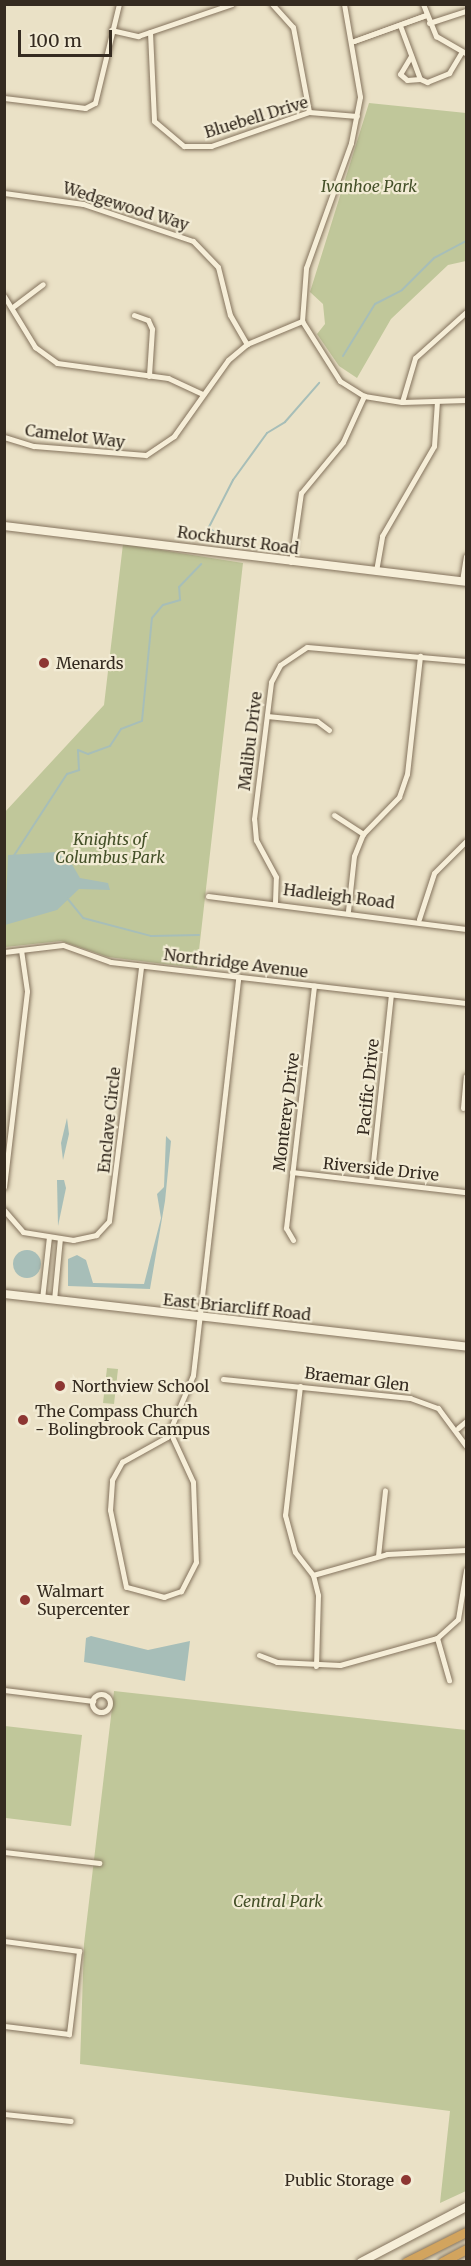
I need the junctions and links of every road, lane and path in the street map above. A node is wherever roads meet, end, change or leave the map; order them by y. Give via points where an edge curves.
1 (119, 4) edge
2 (232, 4) edge
3 (272, 4) edge
4 (344, 4) edge
5 (423, 4) edge
6 (466, 11) edge
7 (426, 15) junction
8 (429, 22) junction
9 (401, 28) junction
10 (111, 30) junction
11 (150, 32) junction
12 (354, 41) junction
13 (464, 53) edge
14 (411, 56) junction
15 (420, 79) junction
16 (6, 100) edge
17 (309, 112) junction
18 (357, 116) junction
19 (4, 193) edge
20 (43, 284) dead end
21 (4, 296) edge
22 (14, 306) junction
23 (466, 312) edge
24 (134, 315) dead end
25 (302, 321) junction
26 (247, 344) junction
27 (149, 376) junction
28 (202, 394) junction
29 (364, 396) junction
30 (466, 400) edge
31 (437, 401) junction
32 (402, 402) junction
33 (4, 437) edge
34 (4, 526) edge
35 (466, 556) edge
36 (291, 562) junction
37 (376, 571) junction
38 (464, 581) edge
39 (420, 656) junction
40 (466, 661) edge
41 (267, 716) junction
42 (329, 730) dead end
43 (334, 815) dead end
44 (363, 834) junction
45 (466, 842) edge
46 (208, 896) dead end
47 (275, 902) junction
48 (348, 911) junction
49 (419, 919) junction
50 (466, 929) edge
51 (21, 950) junction
52 (4, 952) edge
53 (141, 966) junction
54 (238, 977) junction
55 (314, 986) junction
56 (392, 995) junction
57 (466, 1003) edge
58 (466, 1076) edge
59 (463, 1108) dead end
60 (292, 1172) junction
61 (370, 1181) junction
62 (4, 1187) edge
63 (466, 1192) edge
64 (4, 1210) edge
65 (49, 1237) junction
66 (60, 1238) junction
67 (293, 1240) dead end
68 (4, 1294) edge
69 (42, 1299) junction
70 (54, 1300) junction
71 (198, 1316) junction
72 (466, 1347) edge
73 (223, 1379) dead end
74 (300, 1386) junction
75 (466, 1421) edge
76 (458, 1428) junction
77 (170, 1432) junction
78 (466, 1446) edge
79 (385, 1490) dead end
80 (466, 1550) edge
81 (378, 1556) junction
82 (466, 1570) edge
83 (313, 1575) junction
84 (437, 1638) junction
85 (259, 1654) dead end
86 (316, 1666) junction
87 (449, 1680) dead end
88 (4, 1690) edge
89 (93, 1701) dead end
90 (4, 1852) edge
91 (99, 1863) dead end
92 (4, 1941) edge
93 (4, 2026) edge
94 (4, 2114) edge
95 (71, 2121) dead end
96 (466, 2206) edge
97 (466, 2232) edge
98 (466, 2249) edge
99 (361, 2262) edge
100 (406, 2262) edge
101 (442, 2262) edge

1 - 10 street
2 - 11 street
3 - 17 street via 293,27
4 - 12 street
5 - 7 street
6 - 8 street
7 - 8 street
7 - 9 street
7 - 12 street
8 - 13 street via 447,47
9 - 12 street
9 - 14 street
10 - 11 street
10 - 16 street via 95,104 85,108
11 - 17 street, Bluebell Drive via 150,108 172,141 211,146
12 - 18 street via 360,97
13 - 15 street via 438,81
14 - 15 street
14 - 15 street via 401,64 400,74 407,80
17 - 18 street, Bluebell Drive
18 - 25 street via 306,268
19 - 26 street, Wedgewood Way via 83,204 193,241 218,267 230,315
20 - 22 street
21 - 22 street
22 - 27 street via 36,347 57,363
23 - 32 street via 415,358
24 - 27 street via 152,329
25 - 26 street, Camelot Way
25 - 29 street via 340,381
26 - 28 street, Camelot Way
27 - 28 street via 181,382
28 - 33 street, Camelot Way via 174,436 146,455 34,446
29 - 32 street
29 - 36 street via 343,442 301,493
30 - 31 street
31 - 32 street
31 - 37 street via 436,439 382,536
34 - 36 street, Rockhurst Road
35 - 38 street
36 - 37 street, Rockhurst Road
37 - 38 street, Rockhurst Road
39 - 40 street, Malibu Drive
39 - 41 street, Malibu Drive via 307,646 279,665
39 - 44 street via 407,774 399,797
41 - 42 street via 317,721
41 - 47 street, Malibu Drive via 254,819 256,840 276,877
43 - 44 street
44 - 48 street via 354,856
45 - 49 street via 434,873
46 - 47 street, Hadleigh Road
47 - 48 street, Hadleigh Road
48 - 49 street, Hadleigh Road
49 - 50 street, Hadleigh Road
51 - 52 street, Northridge Avenue
51 - 53 street, Northridge Avenue via 63,945
51 - 62 street via 27,991
53 - 54 street, Northridge Avenue
53 - 66 street, Enclave Circle via 111,1215 90,1239
54 - 55 street, Northridge Avenue
54 - 71 street
55 - 56 street, Northridge Avenue
55 - 60 street, Monterey Drive
56 - 57 street, Northridge Avenue
56 - 61 street, Pacific Drive
58 - 59 street
60 - 61 street, Riverside Drive
60 - 67 street, Monterey Drive via 286,1228
61 - 63 street, Riverside Drive
64 - 65 street, Enclave Circle via 18,1229
65 - 66 street, Enclave Circle
65 - 69 street
66 - 70 street
68 - 69 street, East Briarcliff Road
69 - 70 street, East Briarcliff Road
70 - 71 street, East Briarcliff Road
71 - 72 street, East Briarcliff Road
71 - 77 street via 193,1375
73 - 74 street, Braemar Glen
74 - 76 street, Braemar Glen via 410,1398 438,1408
74 - 83 street via 285,1515 295,1552
75 - 76 street
76 - 78 street, Braemar Glen
77 - 77 street via 157,1446 119,1465 112,1480 110,1510 126,1587 164,1597 182,1591 196,1562 193,1482
79 - 81 street
80 - 81 street
81 - 83 street
82 - 84 street via 458,1619
83 - 86 street via 319,1616
84 - 86 street via 364,1660
84 - 87 street
85 - 86 street
88 - 89 street
90 - 91 street
92 - 93 street via 79,1951 69,2034
94 - 95 street
96 - 99 street
97 - 100 highway
98 - 101 highway

